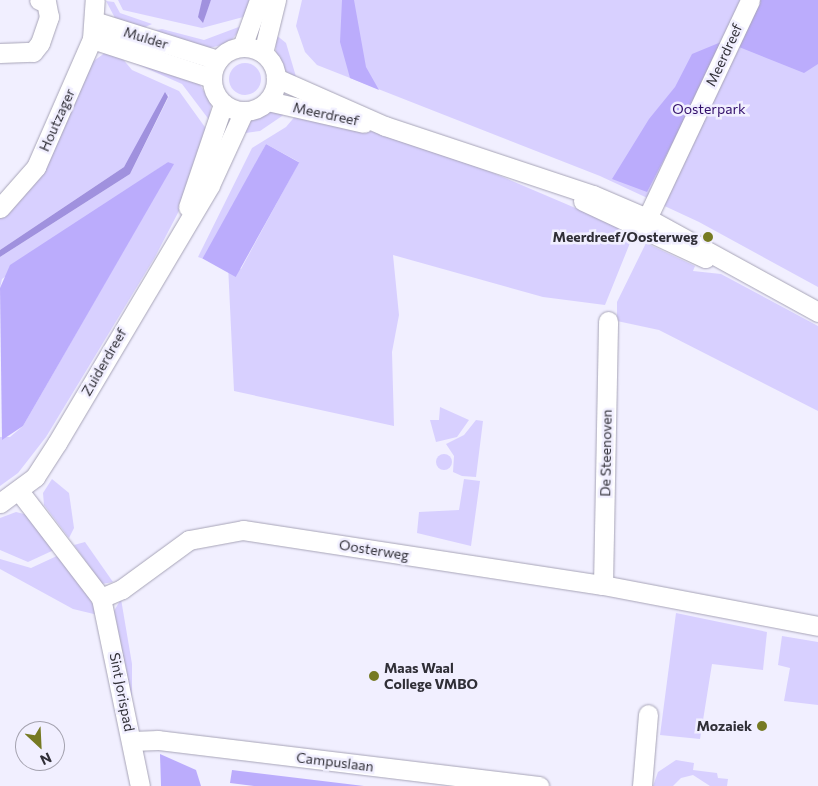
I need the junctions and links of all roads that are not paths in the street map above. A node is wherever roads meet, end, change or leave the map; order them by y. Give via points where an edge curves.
1 (39, 0) edge
2 (95, 0) edge
3 (258, 0) edge
4 (276, 0) edge
5 (750, 0) edge
6 (93, 30) junction
7 (242, 47) junction
8 (0, 53) edge
9 (263, 53) junction
10 (218, 60) junction
11 (212, 78) junction
12 (276, 78) junction
13 (268, 101) junction
14 (223, 104) junction
15 (244, 111) junction
16 (385, 126) junction
17 (0, 208) edge
18 (644, 225) junction
19 (182, 227) junction
20 (818, 312) edge
21 (608, 321) dead end
22 (19, 490) junction
23 (0, 503) edge
24 (603, 585) junction
25 (102, 598) junction
26 (818, 626) edge
27 (648, 714) dead end
28 (132, 741) junction
29 (140, 786) edge
30 (539, 786) edge
31 (642, 786) edge

1 - 8 street via 46,2 50,17 40,43 33,52
2 - 6 street
3 - 7 street
4 - 9 street
5 - 18 street, Meerdreef
6 - 10 street, Mulder
6 - 11 street, Mulder
6 - 17 street, Houtzager via 36,167
7 - 9 street
7 - 10 street
9 - 12 street
10 - 11 street
11 - 14 street
12 - 13 street
12 - 16 street, Meerdreef
13 - 15 street
13 - 16 street, Meerdreef
14 - 15 street
14 - 19 street, Zuiderdreef
15 - 19 street, Zuiderdreef via 210,185
16 - 18 street, Meerdreef via 560,186
18 - 20 street, Meerdreef
19 - 22 street, Zuiderdreef via 36,477
21 - 24 street, De Steenoven
22 - 23 street
22 - 25 street
24 - 25 street, Oosterweg via 243,530 189,540 122,589
24 - 26 street, Oosterweg
25 - 28 street, Sint Jorispad
27 - 31 street
28 - 29 street, Sint Jorispad
28 - 30 street, Campuslaan

